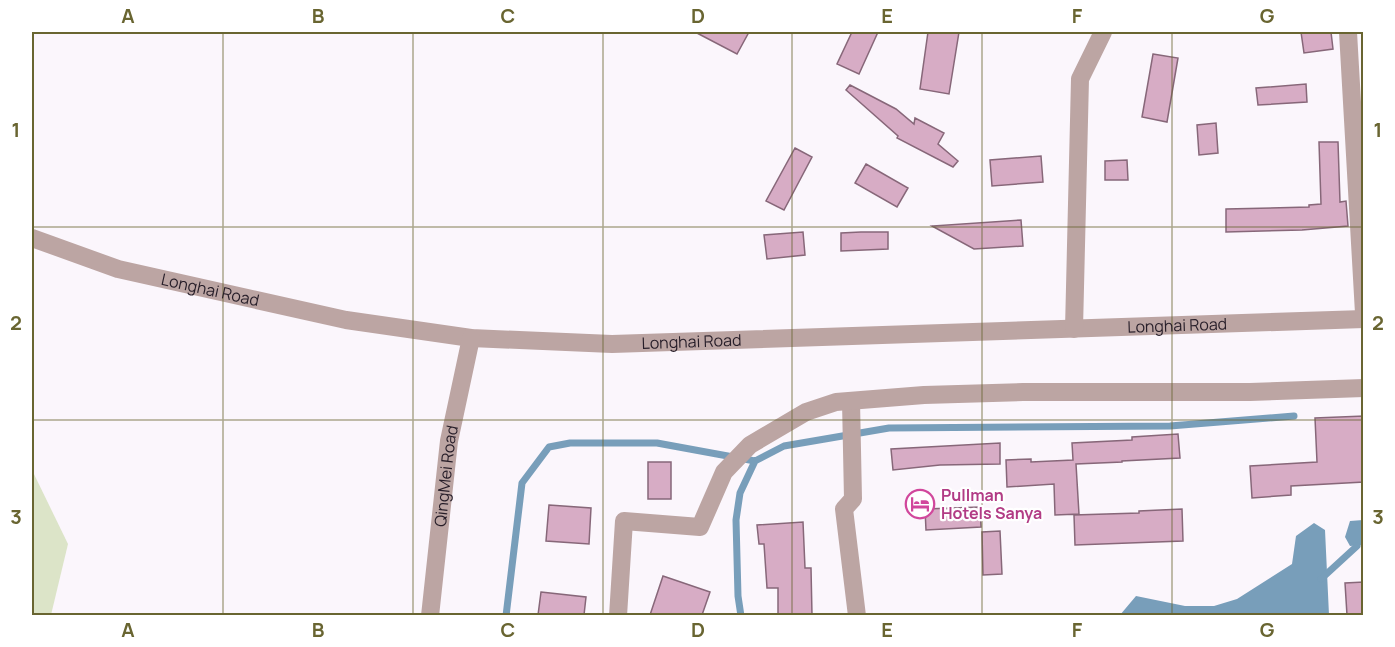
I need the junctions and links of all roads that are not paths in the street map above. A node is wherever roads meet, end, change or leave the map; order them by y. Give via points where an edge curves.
1 (1103, 32) edge
2 (1348, 32) edge
3 (32, 238) edge
4 (1364, 313) edge
5 (1364, 319) edge
6 (1074, 329) junction
7 (471, 338) junction
8 (1364, 387) edge
9 (851, 401) junction
10 (430, 615) edge
11 (618, 615) edge
12 (857, 615) edge

1 - 6 street via 1080,79
2 - 4 street
3 - 7 street, Longhai Road via 118,269 346,320
5 - 6 street, Longhai Road
6 - 7 street, Longhai Road via 612,344
7 - 10 street, QingMei Road via 449,441
8 - 9 street via 1250,392 1023,392
9 - 11 street via 806,412 750,445 724,472 700,527 624,521
9 - 12 street via 854,499 844,509

